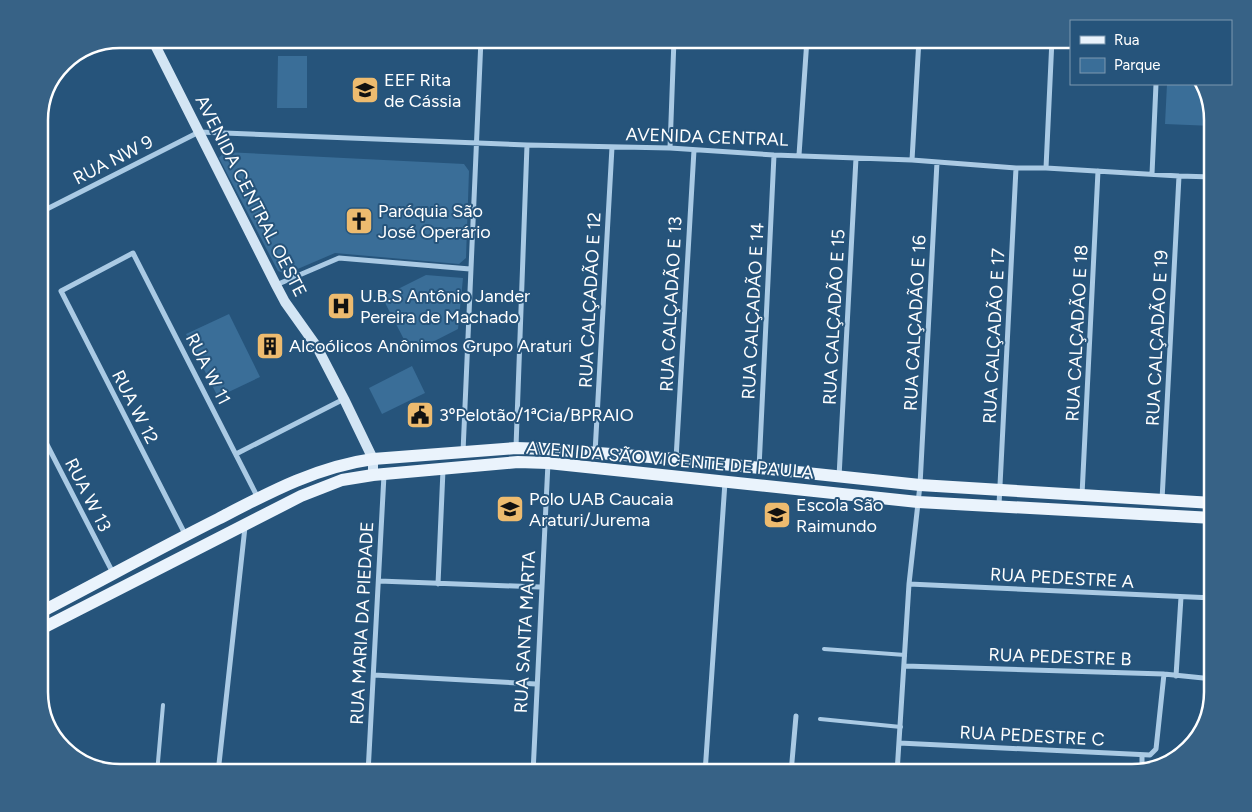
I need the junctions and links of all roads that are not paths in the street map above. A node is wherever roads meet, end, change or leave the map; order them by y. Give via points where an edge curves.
1 (157, 48) edge
2 (481, 48) edge
3 (674, 48) edge
4 (806, 48) edge
5 (918, 48) edge
6 (1052, 48) edge
7 (1156, 85) edge
8 (199, 132) junction
9 (476, 142) junction
10 (527, 145) junction
11 (612, 147) junction
12 (670, 148) junction
13 (694, 150) junction
14 (774, 155) junction
15 (799, 155) junction
16 (856, 158) junction
17 (912, 160) junction
18 (937, 162) junction
19 (1016, 168) junction
20 (1046, 168) junction
21 (1098, 171) junction
22 (1152, 174) junction
23 (1179, 176) junction
24 (1204, 177) edge
25 (48, 208) edge
26 (470, 270) junction
27 (276, 285) junction
28 (61, 291) joint
29 (344, 399) junction
30 (48, 447) edge
31 (516, 448) junction
32 (463, 452) junction
33 (236, 454) junction
34 (595, 454) junction
35 (373, 459) junction
36 (676, 459) junction
37 (548, 463) junction
38 (759, 469) junction
39 (444, 470) junction
40 (379, 475) junction
41 (839, 478) junction
42 (726, 481) junction
43 (920, 485) junction
44 (1000, 490) junction
45 (1082, 496) junction
46 (258, 498) junction
47 (1162, 500) junction
48 (918, 502) junction
49 (1204, 502) edge
50 (999, 506) junction
51 (1204, 517) edge
52 (245, 524) junction
53 (185, 535) junction
54 (113, 573) junction
55 (379, 581) junction
56 (438, 584) junction
57 (909, 584) junction
58 (540, 587) junction
59 (1181, 597) junction
60 (1204, 598) edge
61 (48, 606) edge
62 (48, 625) edge
63 (824, 649) dead end
64 (905, 655) junction
65 (905, 666) junction
66 (1164, 674) junction
67 (374, 675) junction
68 (1176, 676) junction
69 (1204, 678) edge
70 (536, 684) junction
71 (163, 705) dead end
72 (796, 716) dead end
73 (820, 719) dead end
74 (901, 727) junction
75 (900, 743) junction
76 (1142, 755) junction
77 (1142, 763) edge
78 (158, 764) edge
79 (219, 764) edge
80 (368, 764) edge
81 (532, 764) edge
82 (706, 764) edge
83 (792, 764) edge
84 (898, 764) edge

1 - 8 street, AVENIDA CENTRAL OESTE
2 - 9 street
3 - 12 street
4 - 15 street
5 - 17 street
6 - 20 street
7 - 22 street
8 - 9 street, AVENIDA CENTRAL
8 - 25 street, RUA NW 9
8 - 27 street, AVENIDA CENTRAL OESTE
9 - 10 street, AVENIDA CENTRAL
9 - 26 street
10 - 11 street, AVENIDA CENTRAL
10 - 31 street
11 - 12 street, AVENIDA CENTRAL
11 - 34 street, RUA CALÇADÃO E 12
12 - 13 street, AVENIDA CENTRAL
13 - 14 street, AVENIDA CENTRAL
13 - 36 street, RUA CALÇADÃO E 13
14 - 15 street, AVENIDA CENTRAL
14 - 38 street, RUA CALÇADÃO E 14
15 - 16 street, AVENIDA CENTRAL
16 - 17 street, AVENIDA CENTRAL
16 - 41 street, RUA CALÇADÃO E 15
17 - 18 street, AVENIDA CENTRAL
18 - 19 street, AVENIDA CENTRAL
18 - 43 street, RUA CALÇADÃO E 16
19 - 20 street, AVENIDA CENTRAL
19 - 44 street, RUA CALÇADÃO E 17
20 - 21 street, AVENIDA CENTRAL
21 - 22 street, AVENIDA CENTRAL
21 - 45 street, RUA CALÇADÃO E 18
22 - 23 street, AVENIDA CENTRAL
23 - 24 street, AVENIDA CENTRAL
23 - 47 street, RUA CALÇADÃO E 19
26 - 27 street via 339,258
26 - 32 street
27 - 29 street, AVENIDA CENTRAL OESTE via 317,347
28 - 33 street, RUA W 11 via 133,253
28 - 53 street, RUA W 12
29 - 33 street
29 - 35 street, AVENIDA CENTRAL OESTE
30 - 54 street, RUA W 13
31 - 32 main road, AVENIDA SÃO VICENTE DE PAULA
31 - 34 main road, AVENIDA SÃO VICENTE DE PAULA
32 - 35 main road, AVENIDA SÃO VICENTE DE PAULA
33 - 46 street, RUA W 11
34 - 36 main road, AVENIDA SÃO VICENTE DE PAULA
35 - 40 street, AVENIDA CENTRAL OESTE
35 - 46 main road, AVENIDA SÃO VICENTE DE PAULA via 331,467
36 - 38 main road, AVENIDA SÃO VICENTE DE PAULA
37 - 39 main road, AVENIDA SÃO VICENTE DE PAULA via 518,462
37 - 42 main road, AVENIDA SÃO VICENTE DE PAULA
37 - 58 street, RUA SANTA MARTA
38 - 41 main road, AVENIDA SÃO VICENTE DE PAULA
39 - 40 main road, AVENIDA SÃO VICENTE DE PAULA
39 - 56 street
40 - 52 main road, AVENIDA SÃO VICENTE DE PAULA via 342,480 321,487
40 - 55 street, RUA MARIA DA PIEDADE
41 - 43 main road, AVENIDA SÃO VICENTE DE PAULA
42 - 48 main road, AVENIDA SÃO VICENTE DE PAULA
42 - 82 street
43 - 44 main road, AVENIDA SÃO VICENTE DE PAULA
43 - 48 street, RUA CALÇADÃO E 16
44 - 45 main road, AVENIDA SÃO VICENTE DE PAULA
44 - 50 street, RUA CALÇADÃO E 17
45 - 47 main road, AVENIDA SÃO VICENTE DE PAULA
46 - 53 main road, AVENIDA SÃO VICENTE DE PAULA
47 - 49 main road, AVENIDA SÃO VICENTE DE PAULA
48 - 50 main road, AVENIDA SÃO VICENTE DE PAULA
48 - 57 street, RUA CALÇADÃO E 16
50 - 51 main road, AVENIDA SÃO VICENTE DE PAULA
52 - 62 main road, AVENIDA SÃO VICENTE DE PAULA
52 - 79 street
53 - 54 main road, AVENIDA SÃO VICENTE DE PAULA
54 - 61 main road, AVENIDA SÃO VICENTE DE PAULA
55 - 56 street
55 - 67 street, RUA MARIA DA PIEDADE
56 - 58 street
57 - 59 street, RUA PEDESTRE A
57 - 64 street, RUA CALÇADÃO E 16
58 - 70 street, RUA SANTA MARTA
59 - 60 street, RUA PEDESTRE A
59 - 68 street
63 - 64 lane
64 - 65 street, RUA CALÇADÃO E 16
65 - 66 street, RUA PEDESTRE B
65 - 74 street, RUA CALÇADÃO E 16
66 - 68 street, RUA PEDESTRE B
66 - 76 street via 1156,744 1153,753
67 - 70 street
67 - 80 street, RUA MARIA DA PIEDADE
68 - 69 street, RUA PEDESTRE B
70 - 81 street, RUA SANTA MARTA
71 - 78 lane
72 - 83 street
73 - 74 lane
74 - 75 street, RUA CALÇADÃO E 16
75 - 76 street, RUA PEDESTRE C
75 - 84 street, RUA CALÇADÃO E 16
76 - 77 street

